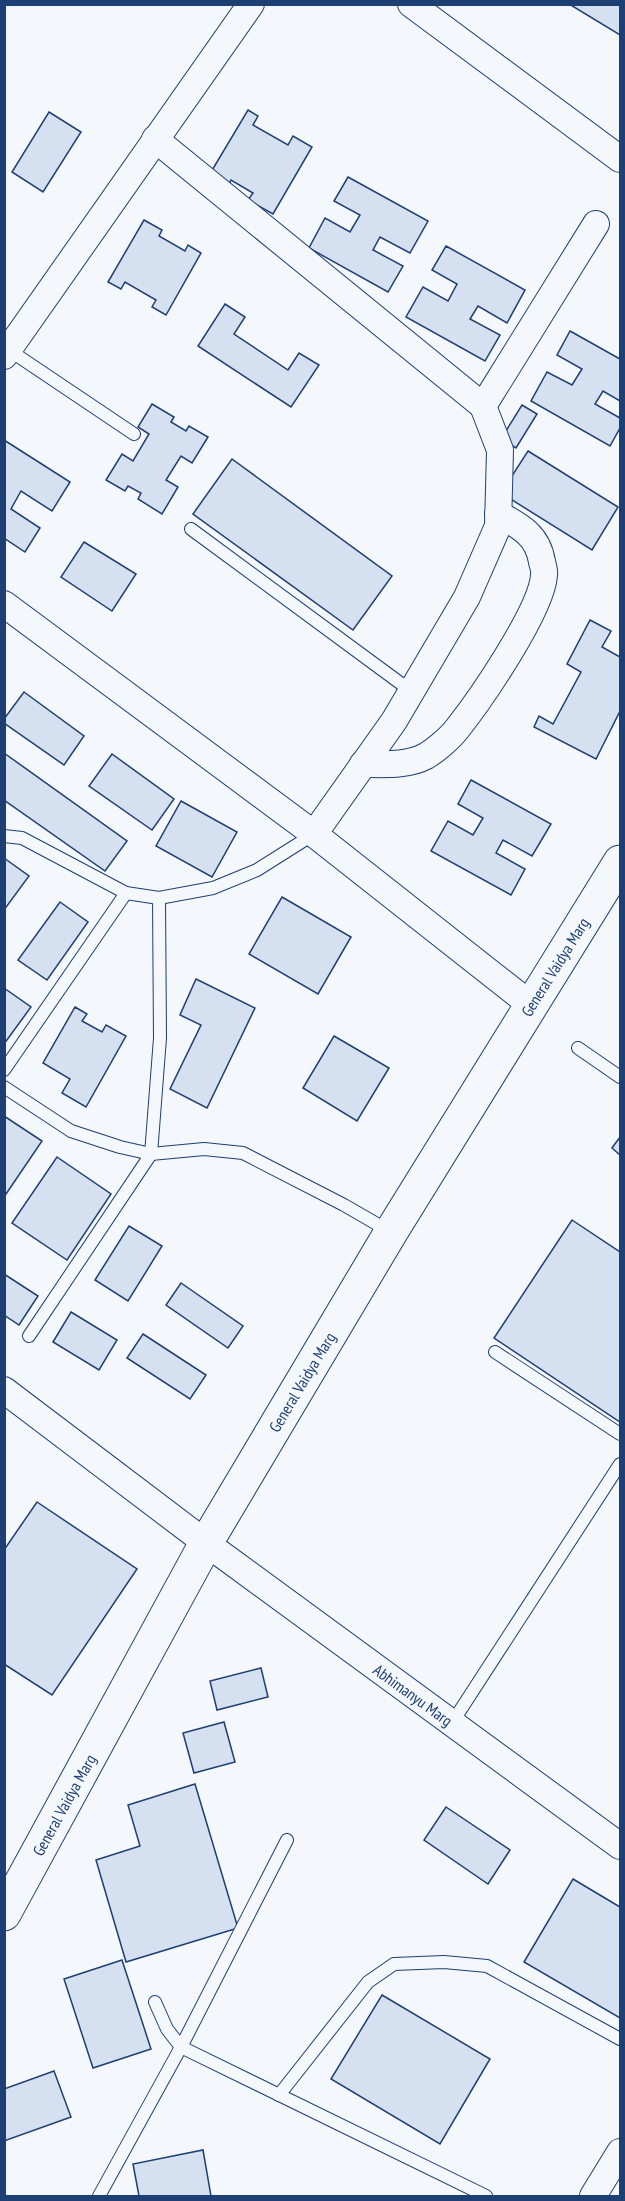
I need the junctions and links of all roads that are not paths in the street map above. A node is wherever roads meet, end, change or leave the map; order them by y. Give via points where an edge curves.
1 (251, 4) edge
2 (426, 9) edge
3 (155, 139) junction
4 (621, 159) edge
5 (596, 224) dead end
6 (7, 353) edge
7 (483, 406) junction
8 (135, 434) dead end
9 (498, 514) junction
10 (191, 529) dead end
11 (4, 604) edge
12 (411, 691) junction
13 (363, 764) junction
14 (314, 834) junction
15 (4, 836) edge
16 (621, 862) edge
17 (126, 893) junction
18 (159, 897) junction
19 (531, 1005) junction
20 (578, 1048) dead end
21 (4, 1070) edge
22 (621, 1077) edge
23 (4, 1087) edge
24 (151, 1154) junction
25 (391, 1232) junction
26 (29, 1336) dead end
27 (495, 1352) dead end
28 (4, 1390) edge
29 (621, 1434) edge
30 (621, 1464) edge
31 (206, 1543) junction
32 (452, 1723) junction
33 (287, 1840) dead end
34 (621, 1846) edge
35 (4, 1914) edge
36 (155, 2002) dead end
37 (621, 2039) edge
38 (181, 2047) junction
39 (279, 2095) junction
40 (621, 2152) edge
41 (99, 2196) edge
42 (486, 2196) edge
43 (593, 2196) edge

1 - 3 street
2 - 4 street
3 - 6 street
3 - 7 street
5 - 7 street
6 - 8 lane
7 - 9 street via 500,450
9 - 12 street via 498,526 467,597
9 - 13 street via 534,538 541,556 544,575 534,608 456,732 426,756 400,765
10 - 12 lane
11 - 14 street
12 - 13 street
13 - 14 street
14 - 18 lane via 257,870 213,888
14 - 19 street
15 - 17 lane via 22,838
16 - 19 street, General Vaidya Marg
17 - 18 lane
17 - 21 lane
18 - 24 lane via 160,1038
19 - 25 street, General Vaidya Marg
20 - 22 lane
23 - 24 lane via 71,1131
24 - 25 lane via 204,1149 243,1153
24 - 26 lane
25 - 31 street, General Vaidya Marg
27 - 29 lane
28 - 31 street, Abhimanyu Marg
30 - 32 lane
31 - 32 street, Abhimanyu Marg
31 - 35 street, General Vaidya Marg
32 - 34 street, Abhimanyu Marg
33 - 38 lane
36 - 38 lane via 166,2028
37 - 39 lane via 487,1966 444,1962 394,1964 368,1982
38 - 39 lane
38 - 41 lane
39 - 42 lane
40 - 43 street

